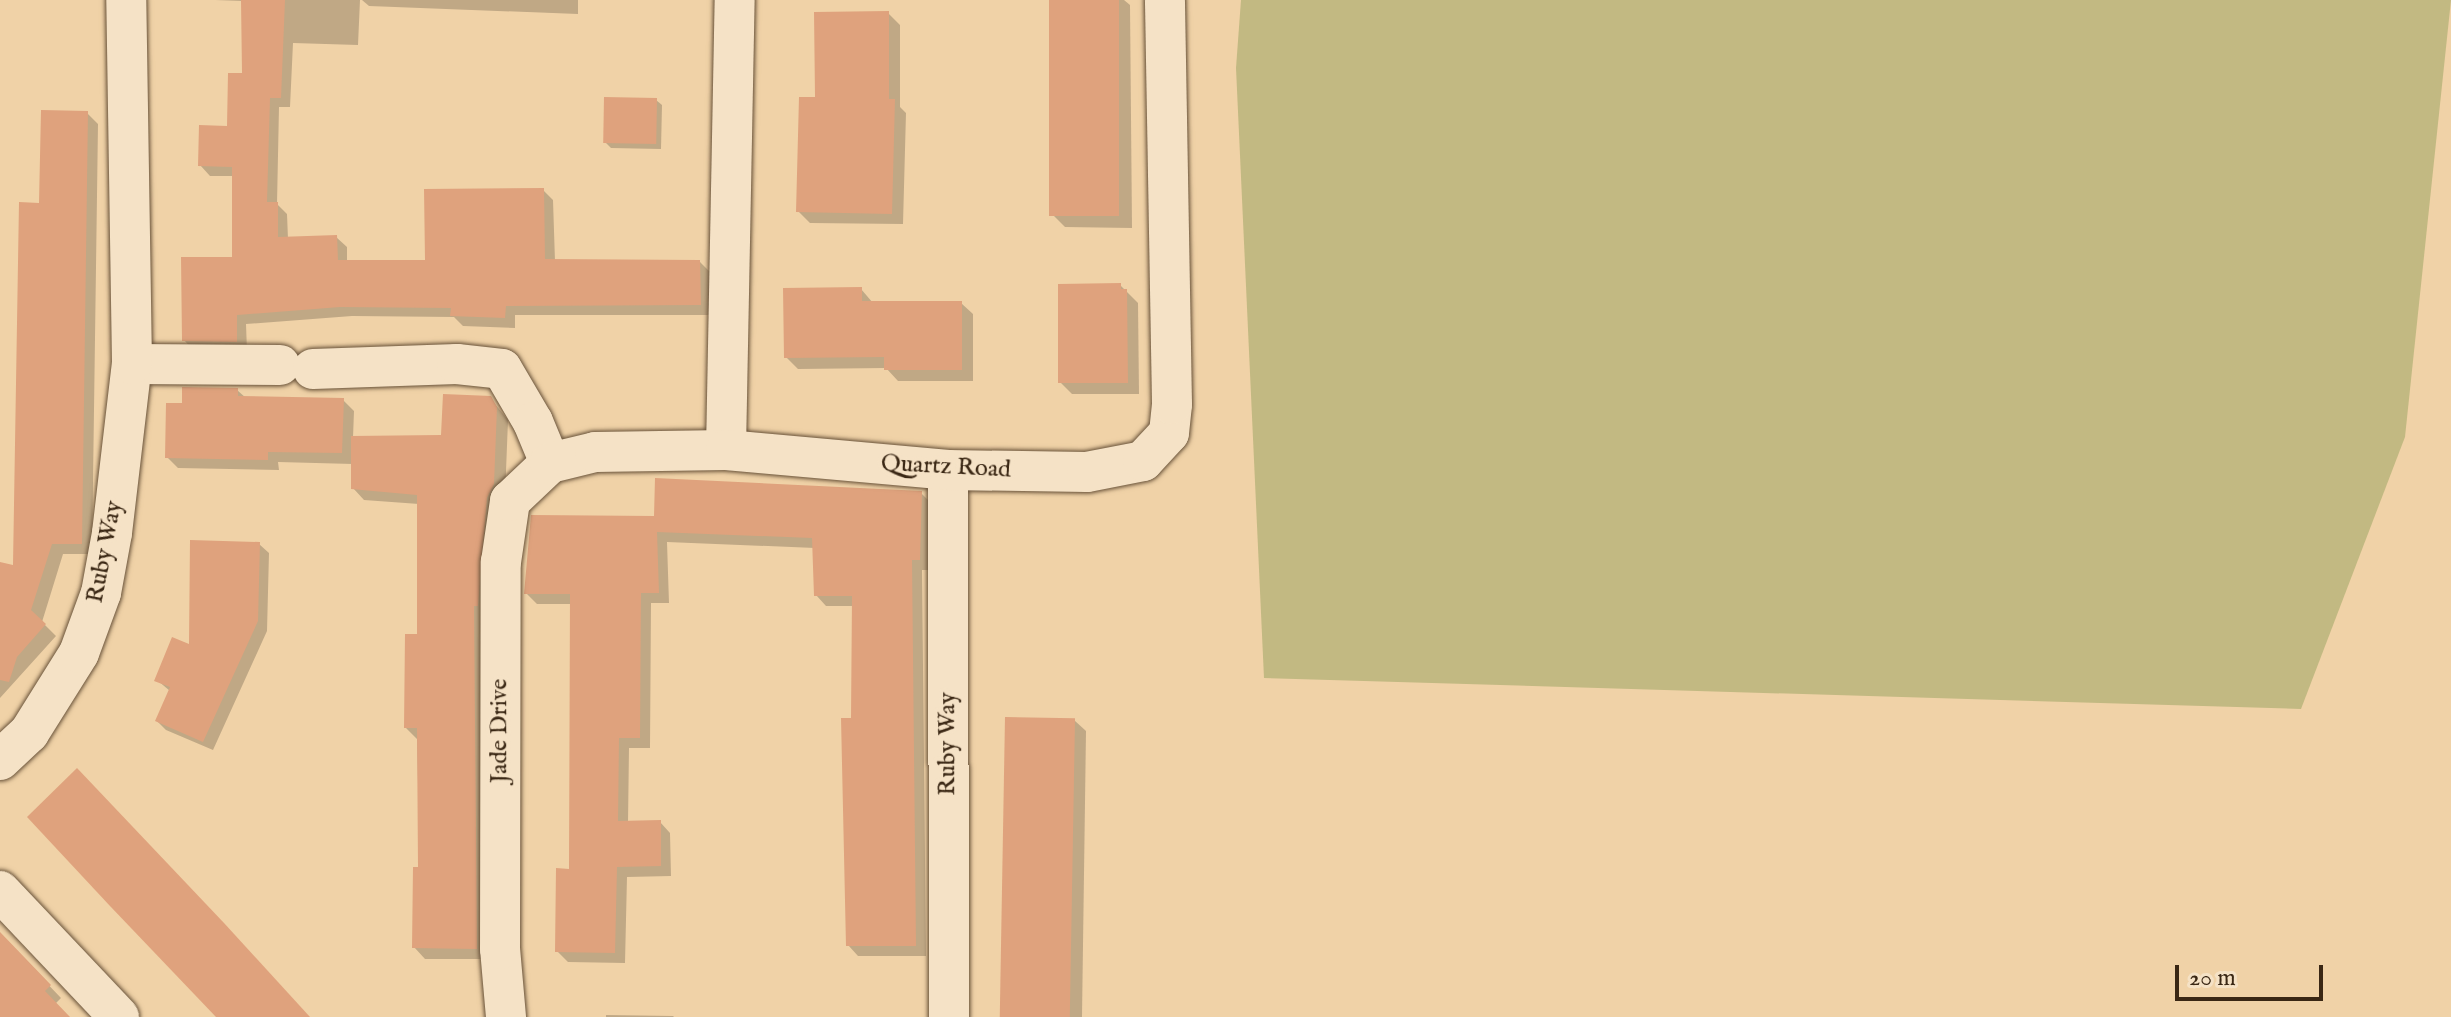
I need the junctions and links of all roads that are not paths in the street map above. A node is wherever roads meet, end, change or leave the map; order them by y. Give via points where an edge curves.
1 (126, 0) edge
2 (735, 0) edge
3 (1165, 0) edge
4 (132, 364) junction
5 (726, 450) junction
6 (550, 463) junction
7 (948, 470) junction
8 (0, 760) edge
9 (0, 891) edge
10 (119, 1017) edge
11 (506, 1017) edge
12 (949, 1017) edge

1 - 4 street, Ruby Way
2 - 5 street
3 - 7 street, Quartz Road via 1169,433 1143,461 1121,468
4 - 6 street via 457,364 502,369
4 - 8 street, Ruby Way via 101,593 79,653 58,690 29,733
5 - 6 street, Jade Drive via 595,452
5 - 7 street, Quartz Road
6 - 11 street, Jade Drive via 510,501 501,562 500,949
7 - 12 street, Ruby Way
9 - 10 street

